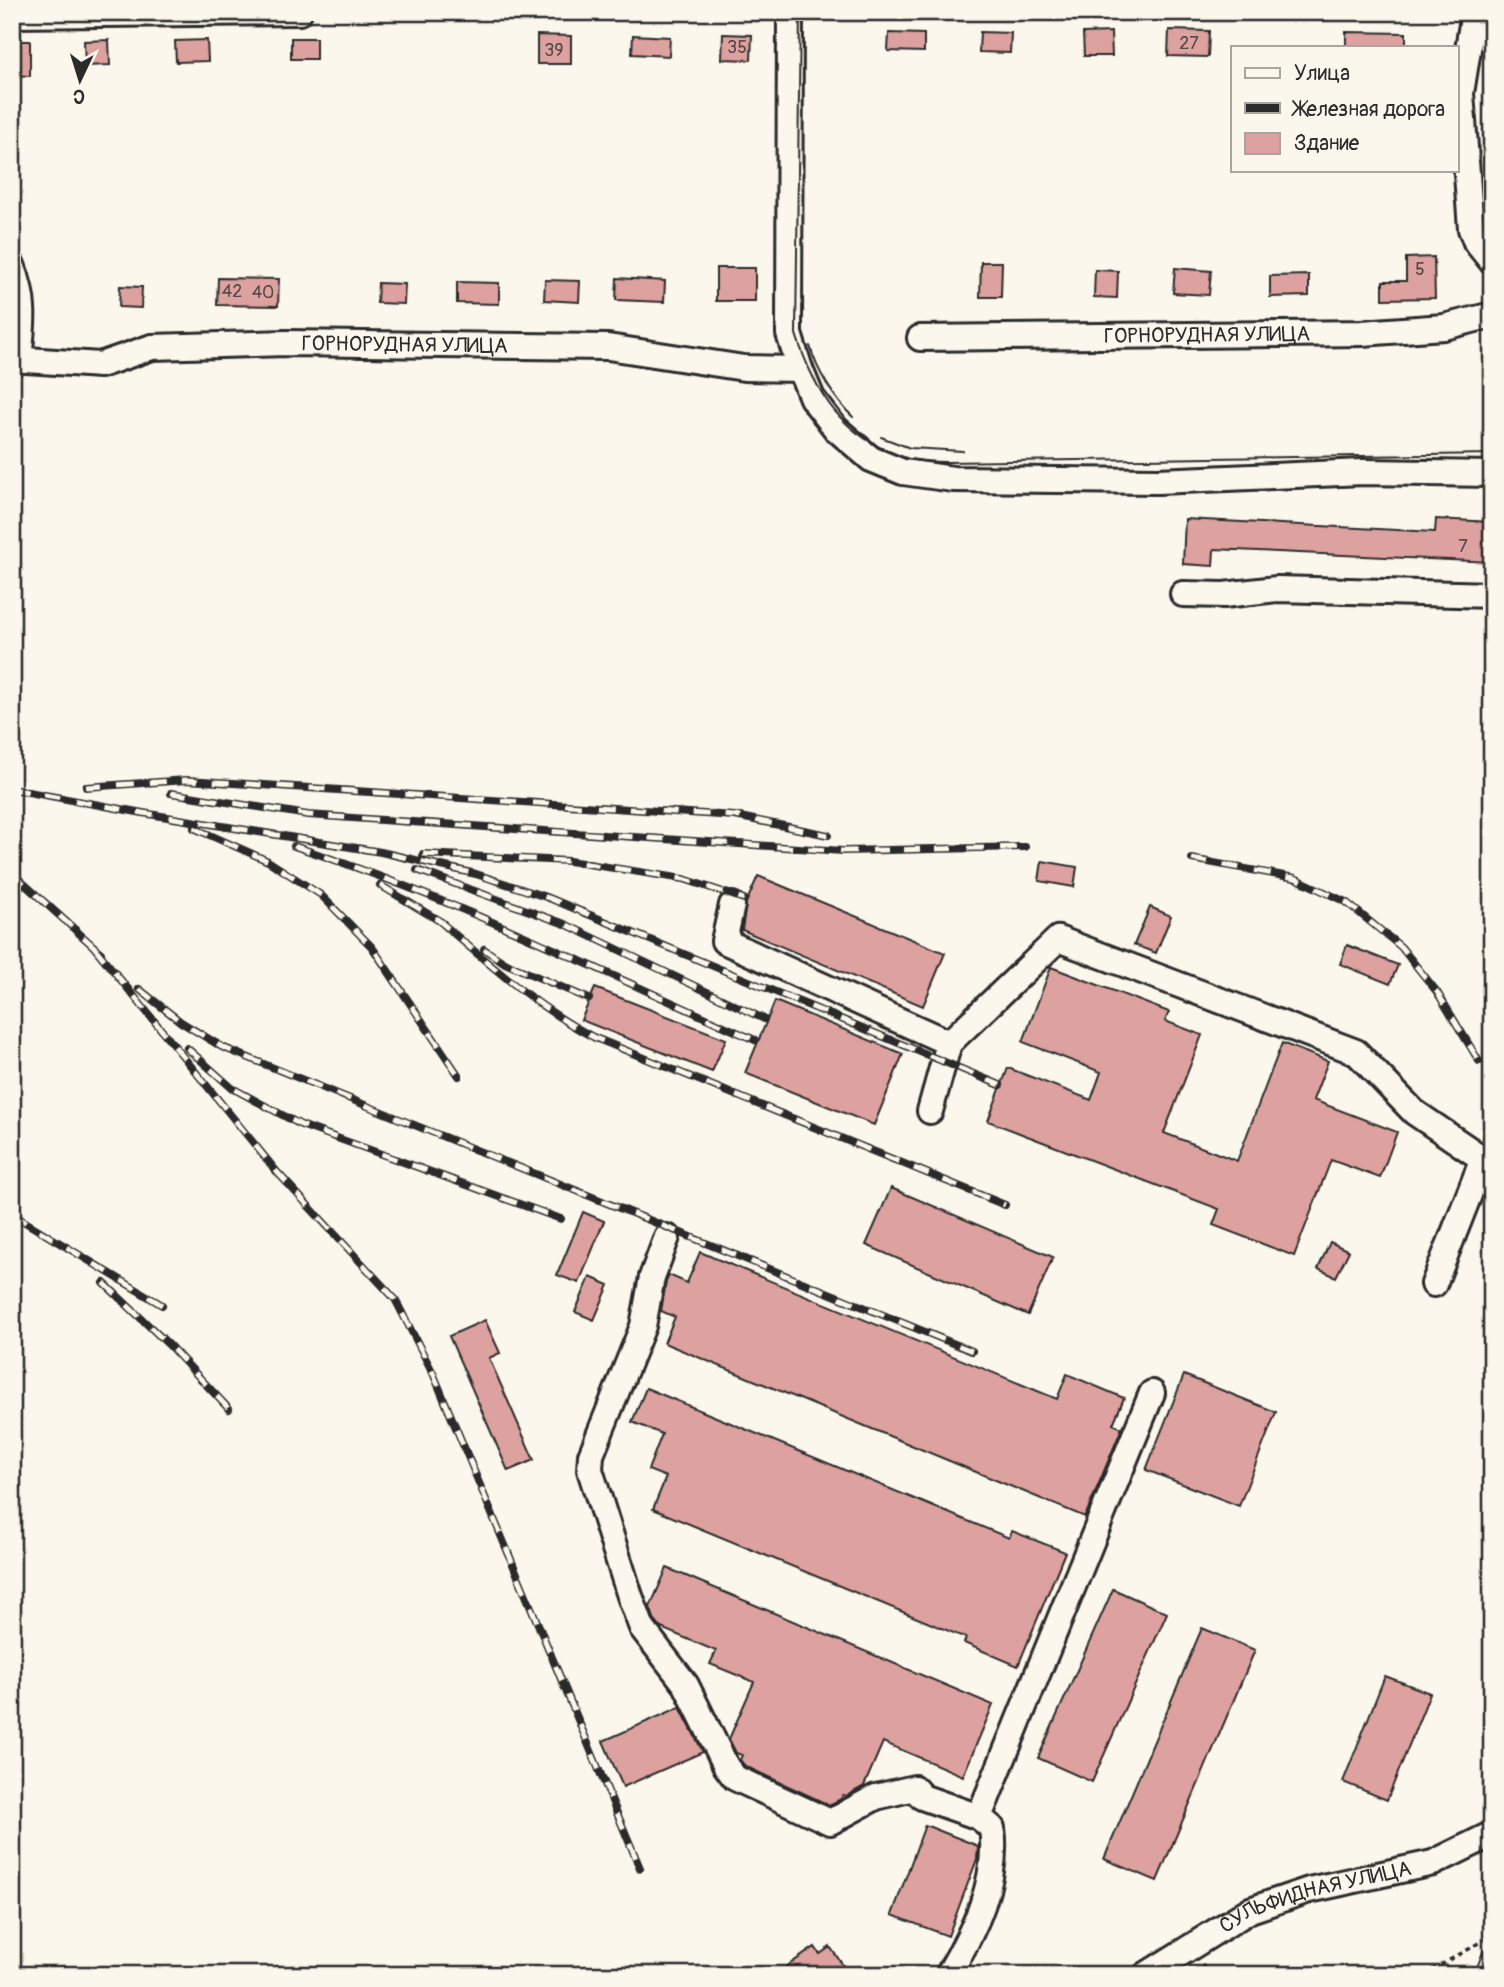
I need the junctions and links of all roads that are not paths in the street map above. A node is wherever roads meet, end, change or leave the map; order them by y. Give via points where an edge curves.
1 (299, 12) edge
2 (790, 12) edge
3 (1475, 12) edge
4 (12, 15) edge
5 (1492, 262) edge
6 (12, 265) edge
7 (1492, 315) edge
8 (919, 338) dead end
9 (16, 359) edge
10 (800, 369) junction
11 (1492, 474) edge
12 (1183, 594) dead end
13 (1492, 595) edge
14 (732, 905) dead end
15 (949, 1043) junction
16 (930, 1111) dead end
17 (1487, 1158) edge
18 (667, 1237) dead end
19 (1434, 1284) dead end
20 (1152, 1393) dead end
21 (979, 1817) junction
22 (1492, 1834) edge
23 (948, 1975) edge
24 (1146, 1975) edge

1 - 4 street
2 - 10 street via 789,334
3 - 5 street via 1461,93 1471,229
6 - 9 street via 24,318
7 - 8 street, ГОРНОРУДНАЯ УЛИЦА via 1444,327 1362,333
9 - 10 street, ГОРНОРУДНАЯ УЛИЦА via 100,365 152,347 299,343 608,347 744,368
10 - 11 street via 812,398 836,429 871,459 903,472 953,479 1144,481 1363,472
12 - 13 street via 1277,589
14 - 15 street via 724,941
15 - 16 street
15 - 17 street via 1058,939 1356,1052 1414,1112
17 - 19 street
18 - 21 street via 652,1276 643,1326 591,1455 590,1470 642,1628 686,1685 736,1778 830,1822 876,1797 914,1788 922,1797
20 - 21 street
21 - 23 street via 992,1828 995,1848 990,1876 977,1920
22 - 24 street, СУЛЬФИДНАЯ УЛИЦА via 1433,1863 1309,1890 1250,1910

